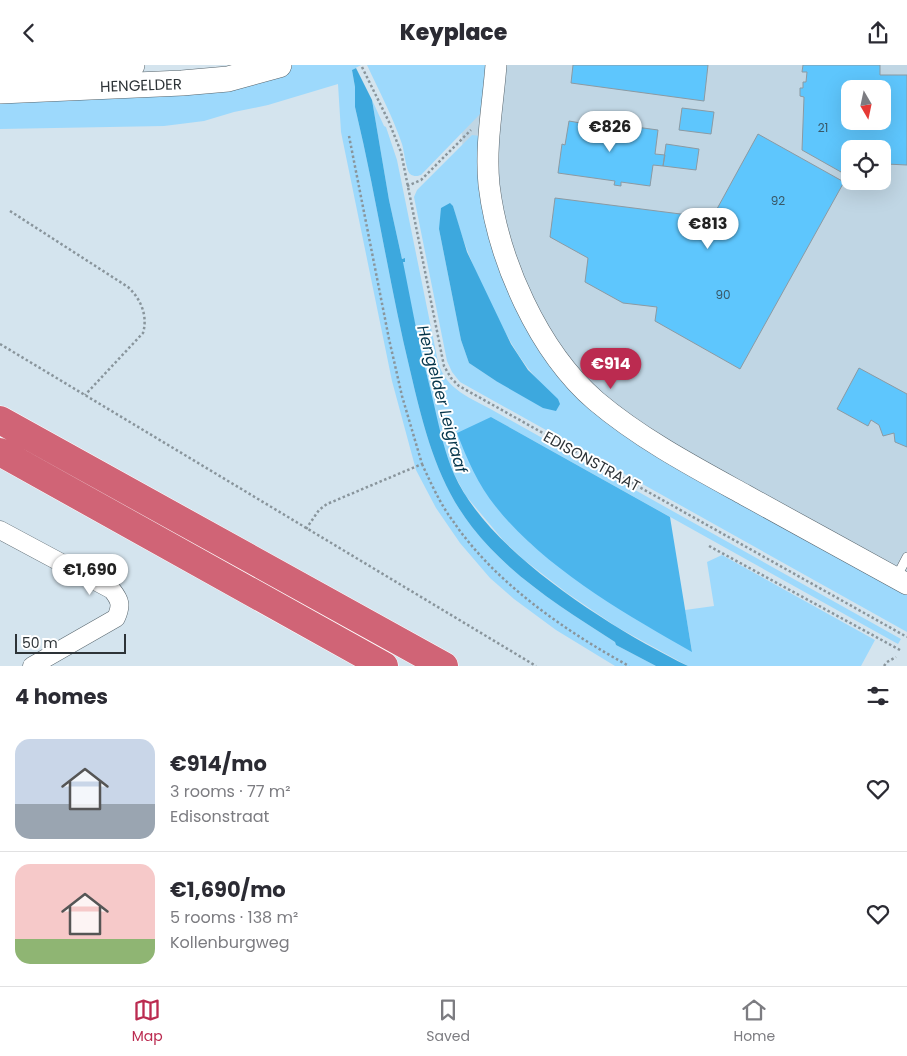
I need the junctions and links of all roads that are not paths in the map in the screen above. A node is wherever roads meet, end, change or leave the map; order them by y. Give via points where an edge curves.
1 (132, 65) edge
2 (496, 65) edge
3 (262, 67) edge
4 (0, 71) edge
5 (0, 91) edge
6 (0, 419) edge
7 (0, 452) edge
8 (0, 530) edge
9 (907, 557) edge
10 (901, 581) edge
11 (32, 666) edge
12 (384, 666) edge
13 (444, 666) edge

1 - 4 main road, HENGELDER
2 - 10 street via 489,123 489,185 500,238 516,285 564,368 595,400 676,457
3 - 5 main road, HENGELDER via 228,79
6 - 13 highway
7 - 12 highway
8 - 11 street via 112,590 120,600 121,609 116,618
9 - 10 lane

